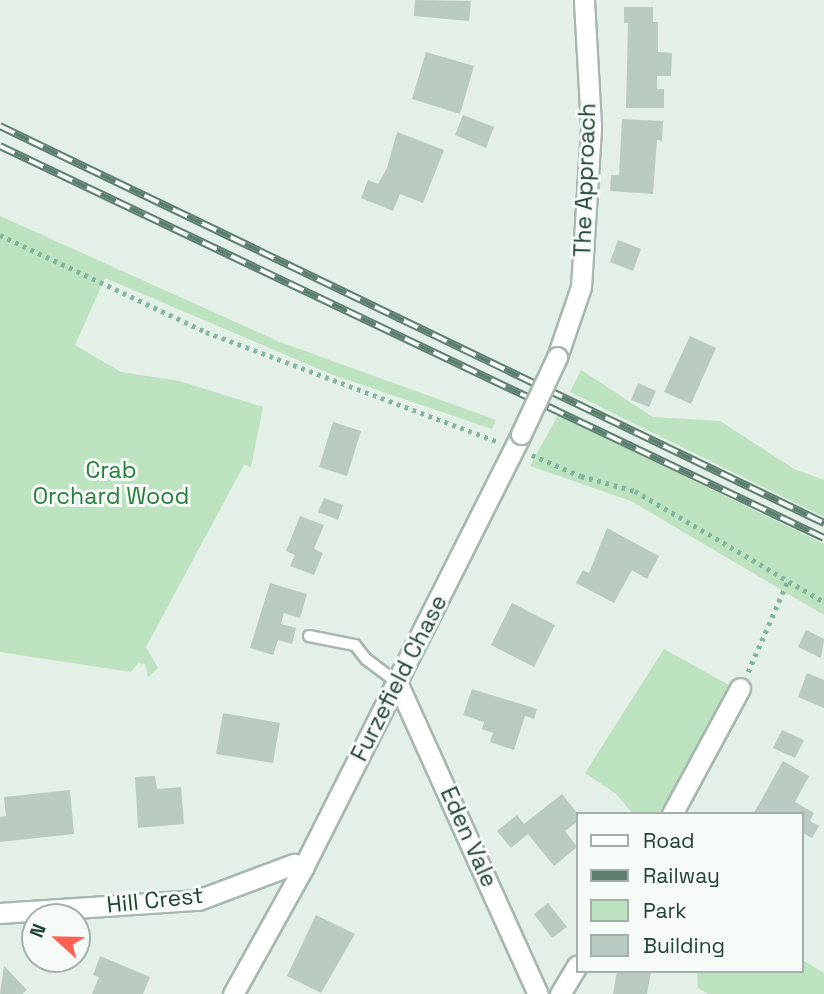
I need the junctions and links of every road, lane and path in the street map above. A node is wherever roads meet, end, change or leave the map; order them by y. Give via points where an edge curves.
1 (584, 0) edge
2 (0, 235) edge
3 (557, 357) joint
4 (518, 441) junction
5 (788, 580) junction
6 (824, 602) edge
7 (309, 636) dead end
8 (397, 681) junction
9 (740, 688) joint
10 (673, 812) edge
11 (303, 868) junction
12 (0, 913) edge
13 (576, 968) edge
14 (233, 994) edge
15 (538, 994) edge
16 (560, 994) edge

1 - 3 street, The Approach via 591,126 581,287
2 - 4 path via 206,332 434,421
3 - 4 street, Furzefield Chase, bridge
4 - 5 path via 581,476 635,491
4 - 8 street, Furzefield Chase
5 - 6 path
5 - 9 path
7 - 8 lane via 355,645
8 - 11 street, Furzefield Chase
8 - 15 street, Eden Vale
9 - 10 street
11 - 12 street, Hill Crest via 295,864 198,900
11 - 14 street, Furzefield Chase
13 - 16 street

